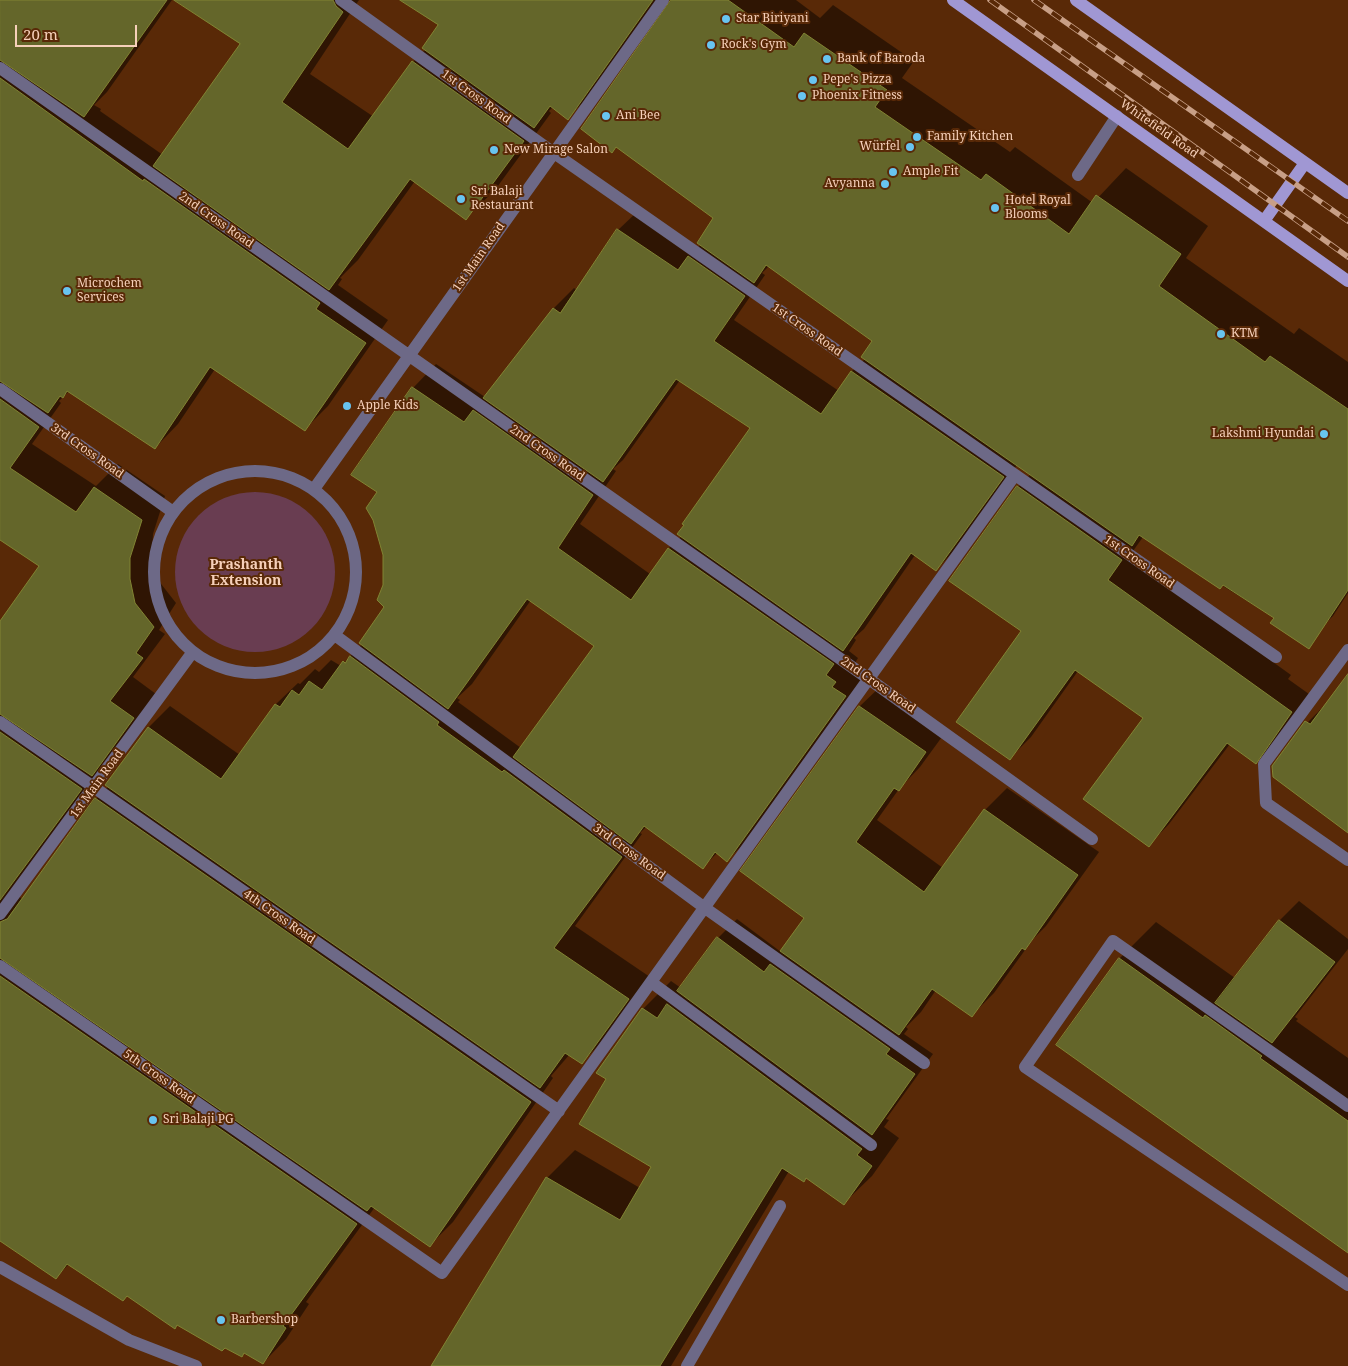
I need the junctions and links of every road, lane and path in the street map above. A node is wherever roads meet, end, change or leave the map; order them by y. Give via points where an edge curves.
1 (341, 0) edge
2 (663, 0) edge
3 (953, 0) edge
4 (1076, 0) edge
5 (0, 68) edge
6 (1117, 116) junction
7 (554, 153) junction
8 (1305, 163) junction
9 (1078, 175) dead end
10 (1348, 193) edge
11 (1264, 221) junction
12 (1346, 276) edge
13 (409, 356) junction
14 (0, 389) edge
15 (1015, 475) junction
16 (314, 489) junction
17 (173, 512) junction
18 (336, 636) junction
19 (1348, 650) edge
20 (192, 653) junction
21 (1276, 657) dead end
22 (869, 679) junction
23 (0, 722) edge
24 (94, 788) junction
25 (1092, 839) dead end
26 (1348, 860) edge
27 (705, 908) junction
28 (0, 914) edge
29 (0, 966) edge
30 (651, 982) junction
31 (924, 1063) dead end
32 (1348, 1106) edge
33 (559, 1111) junction
34 (871, 1144) dead end
35 (780, 1206) dead end
36 (0, 1267) edge
37 (1348, 1285) edge
38 (196, 1366) edge
39 (687, 1366) edge

1 - 7 street, 1st Cross Road
2 - 7 street, 1st Main Road
3 - 6 main road, Whitefield Road
4 - 8 main road
5 - 13 street, 2nd Cross Road
6 - 9 street
6 - 11 main road, Whitefield Road
7 - 13 street, 1st Main Road
7 - 15 street, 1st Cross Road
8 - 10 main road
8 - 11 main road
11 - 12 main road, Whitefield Road
13 - 16 street, 1st Main Road
13 - 22 street, 2nd Cross Road
14 - 17 street, 3rd Cross Road
15 - 21 street, 1st Cross Road
15 - 22 street
16 - 17 street via 276,473 234,472 203,484
16 - 18 street via 344,523 358,562 352,605
17 - 20 street via 162,527 154,557 153,587 161,613 173,634
18 - 20 street via 294,667 261,675 220,668
18 - 27 street, 3rd Cross Road
19 - 26 street via 1264,764 1266,803
20 - 24 street, 1st Main Road
22 - 25 street, 2nd Cross Road
22 - 27 street
23 - 24 street, 4th Cross Road
24 - 28 street, 1st Main Road
24 - 33 street, 4th Cross Road
27 - 30 street
27 - 31 street, 3rd Cross Road
29 - 33 street, 5th Cross Road via 442,1273
30 - 33 street
30 - 34 street
32 - 37 street via 1113,941 1025,1067
35 - 39 street
36 - 38 street via 129,1340

